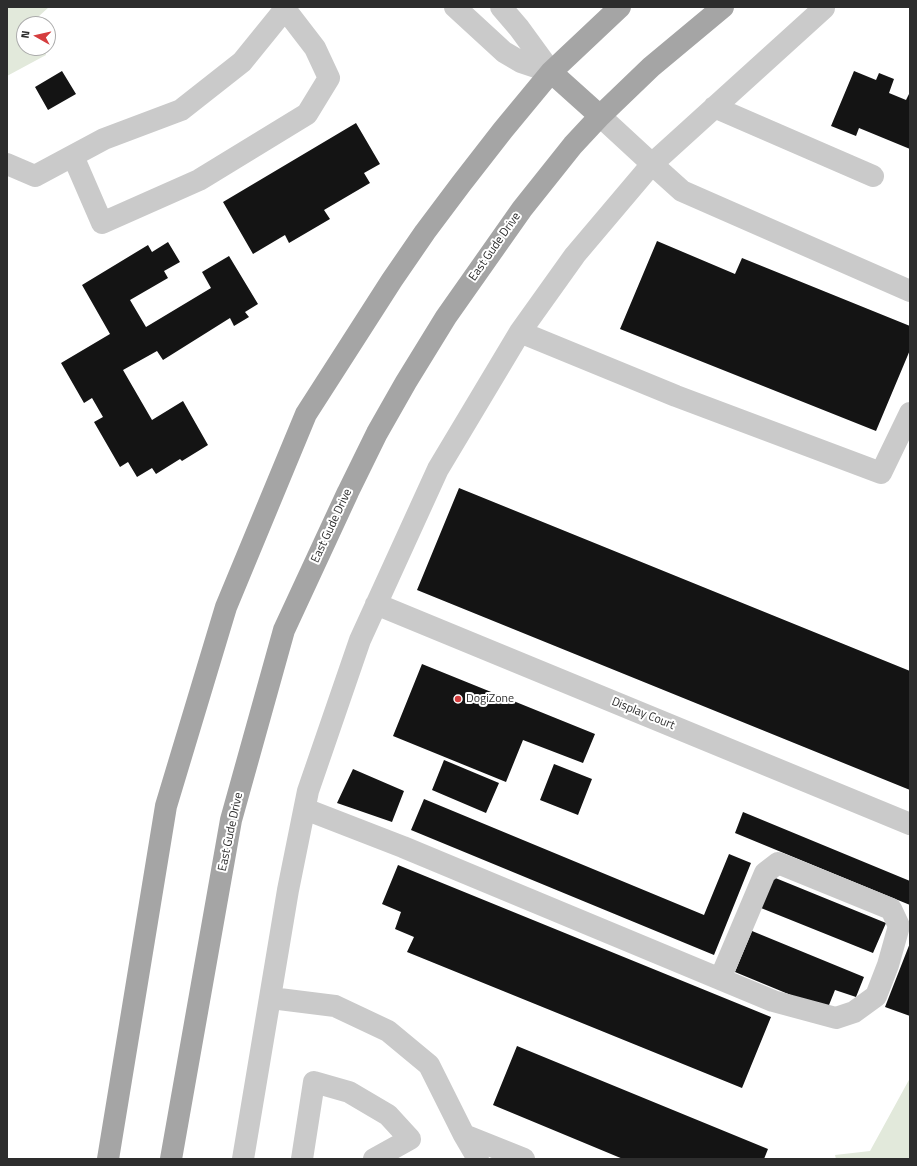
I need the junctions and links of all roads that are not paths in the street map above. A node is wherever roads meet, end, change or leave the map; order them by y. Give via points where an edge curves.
1 (455, 7) edge
2 (501, 7) edge
3 (620, 7) edge
4 (722, 7) edge
5 (290, 8) edge
6 (824, 8) edge
7 (552, 72) junction
8 (714, 106) junction
9 (600, 116) junction
10 (73, 156) junction
11 (7, 164) edge
12 (652, 164) junction
13 (873, 176) dead end
14 (910, 291) edge
15 (520, 332) junction
16 (910, 413) edge
17 (376, 604) junction
18 (305, 809) junction
19 (910, 824) edge
20 (720, 979) junction
21 (271, 998) junction
22 (464, 1135) junction
23 (108, 1159) edge
24 (171, 1159) edge
25 (243, 1159) edge
26 (302, 1159) edge
27 (374, 1159) edge
28 (478, 1159) edge
29 (524, 1159) edge

1 - 7 lane via 504,52 521,62
2 - 7 lane
3 - 7 main road
4 - 9 main road, East Gude Drive via 651,67
5 - 10 lane via 242,62 181,110 104,139
5 - 10 lane via 315,48 329,78 308,114 199,180 102,223
6 - 8 lane
7 - 9 main road
7 - 23 main road via 498,136 425,232 306,414 226,607 166,806
8 - 12 lane
8 - 13 lane
9 - 12 lane
9 - 24 main road, East Gude Drive via 522,209 446,316 374,440 284,630 231,820
10 - 11 lane via 35,176
12 - 14 lane via 682,191
12 - 15 lane via 575,256
15 - 16 lane via 676,396 881,472
15 - 17 lane via 438,469
17 - 18 lane via 360,640 308,791
17 - 19 lane, Display Court
18 - 20 lane
18 - 21 lane via 288,890
20 - 20 lane via 773,1001 836,1018 854,1012 876,996 899,926 891,909 778,863 765,873
21 - 22 lane via 335,1006 388,1031 429,1065
21 - 25 lane
22 - 28 lane
22 - 29 lane
26 - 27 lane via 314,1082 349,1092 388,1115 410,1139

